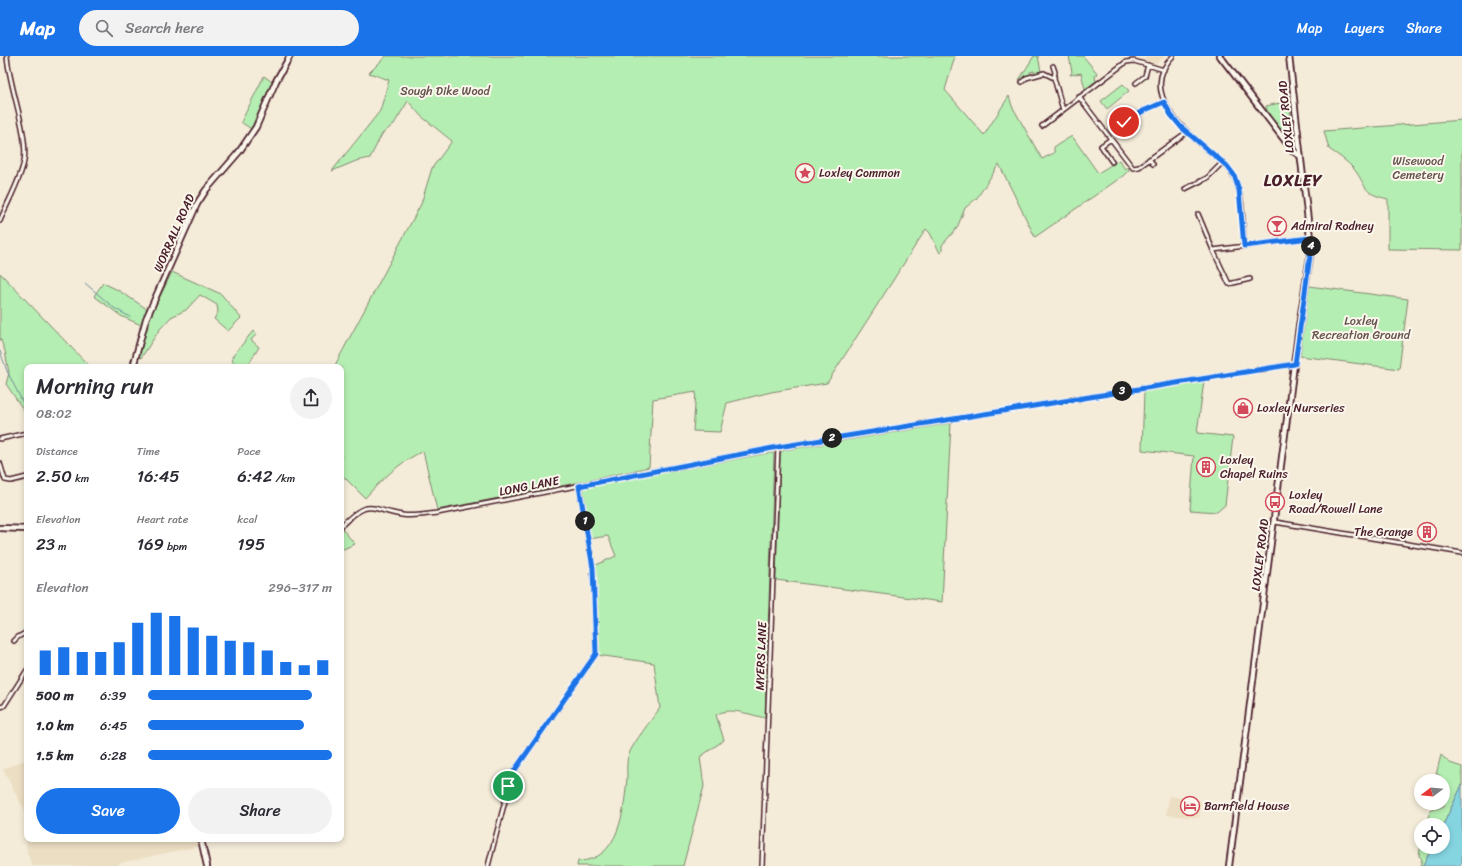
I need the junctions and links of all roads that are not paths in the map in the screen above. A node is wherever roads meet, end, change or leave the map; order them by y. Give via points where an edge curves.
1 (7, 56) edge
2 (290, 56) edge
3 (1173, 56) edge
4 (1220, 56) edge
5 (1289, 56) edge
6 (1148, 65) junction
7 (1053, 66) dead end
8 (1164, 70) junction
9 (1054, 78) junction
10 (1022, 82) dead end
11 (1136, 83) dead end
12 (1079, 97) junction
13 (1164, 102) junction
14 (1063, 110) junction
15 (1124, 122) dead end
16 (1042, 126) dead end
17 (1187, 132) junction
18 (1111, 139) junction
19 (1300, 156) junction
20 (1149, 159) junction
21 (1112, 162) dead end
22 (1224, 162) junction
23 (1153, 164) dead end
24 (1185, 189) dead end
25 (1198, 214) dead end
26 (0, 221) edge
27 (1310, 238) junction
28 (1244, 246) junction
29 (1213, 250) junction
30 (1250, 280) dead end
31 (134, 364) edge
32 (1295, 364) junction
33 (24, 434) edge
34 (0, 439) edge
35 (778, 447) junction
36 (0, 463) edge
37 (24, 478) edge
38 (579, 486) junction
39 (1275, 522) junction
40 (344, 523) edge
41 (0, 528) edge
42 (24, 529) edge
43 (1462, 553) edge
44 (24, 634) edge
45 (14, 641) dead end
46 (24, 675) edge
47 (0, 707) edge
48 (202, 842) edge
49 (207, 866) edge
50 (488, 866) edge
51 (762, 866) edge
52 (1229, 866) edge

1 - 26 street via 8,73 23,134 24,154 22,167
2 - 31 main road, WORRALL ROAD via 256,127 197,204 146,319
3 - 8 street
4 - 19 main road
5 - 19 main road, LOXLEY ROAD
6 - 8 street
6 - 11 street via 1145,76
6 - 12 street via 1132,60 1126,62
7 - 9 street
8 - 13 street via 1161,89
9 - 10 street via 1044,73 1026,78
9 - 14 street
12 - 14 street
12 - 18 street
13 - 15 street
13 - 17 street via 1171,115
14 - 16 street
17 - 20 street
17 - 22 street
18 - 20 street via 1133,168 1139,167
18 - 21 street via 1099,146
19 - 27 main road, LOXLEY ROAD
20 - 23 street
22 - 24 street via 1207,178
22 - 28 street via 1238,185
25 - 29 street
27 - 28 street
27 - 32 main road, LOXLEY ROAD via 1310,256
28 - 29 street
29 - 30 street via 1229,284
32 - 35 street, LONG LANE
32 - 39 main road, LOXLEY ROAD
33 - 34 street
35 - 38 street, LONG LANE
35 - 51 street, MYERS LANE
36 - 37 street via 5,480
38 - 40 street, LONG LANE via 422,515 403,515 367,507 354,513
38 - 50 street via 593,568 596,654 512,774
39 - 43 street
39 - 52 main road, LOXLEY ROAD
41 - 42 main road
44 - 45 street
46 - 47 street via 4,706
48 - 49 main road

